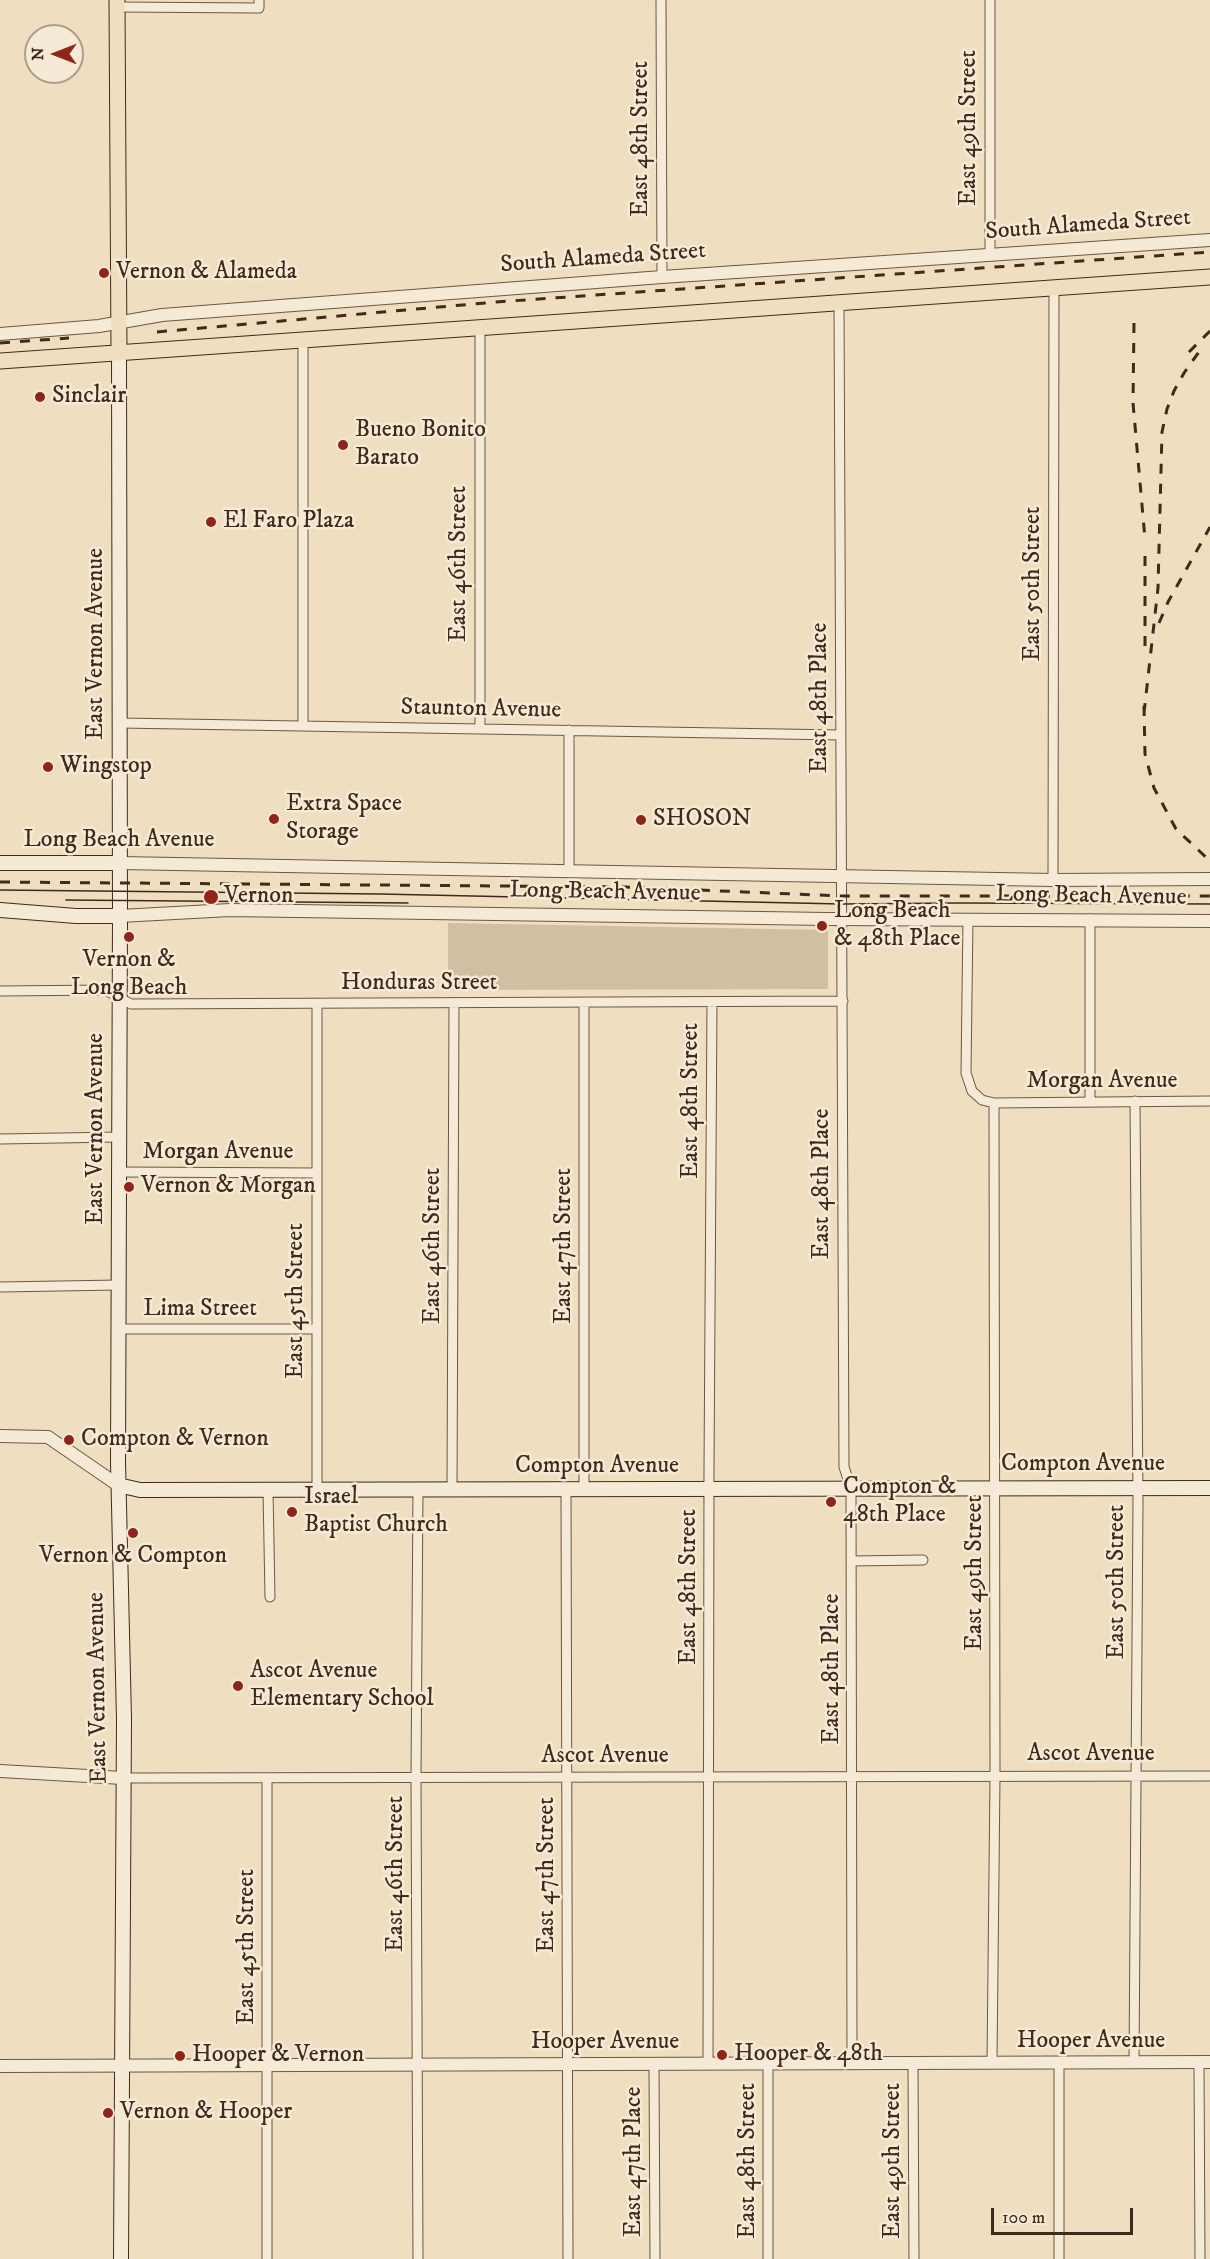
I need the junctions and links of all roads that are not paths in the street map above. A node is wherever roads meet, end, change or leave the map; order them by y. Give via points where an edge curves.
1 (661, 0) edge
2 (990, 0) edge
3 (117, 3) edge
4 (259, 4) edge
5 (1210, 240) edge
6 (990, 255) junction
7 (662, 277) junction
8 (1210, 277) edge
9 (1054, 288) junction
10 (839, 303) junction
11 (118, 323) junction
12 (480, 328) junction
13 (0, 334) edge
14 (303, 340) junction
15 (120, 353) junction
16 (0, 361) edge
17 (120, 723) junction
18 (303, 726) junction
19 (480, 729) junction
20 (569, 730) junction
21 (841, 735) junction
22 (0, 863) edge
23 (120, 863) junction
24 (569, 870) junction
25 (842, 876) junction
26 (1210, 879) edge
27 (1053, 880) junction
28 (0, 910) edge
29 (120, 915) junction
30 (843, 919) junction
31 (969, 919) junction
32 (1090, 919) junction
33 (1210, 921) edge
34 (0, 991) edge
35 (120, 998) junction
36 (843, 1000) junction
37 (712, 1002) junction
38 (454, 1003) junction
39 (584, 1003) junction
40 (317, 1004) junction
41 (1090, 1101) junction
42 (1135, 1101) junction
43 (1210, 1101) edge
44 (994, 1103) junction
45 (120, 1137) junction
46 (0, 1139) edge
47 (119, 1172) junction
48 (317, 1173) junction
49 (119, 1285) junction
50 (0, 1287) edge
51 (119, 1329) junction
52 (317, 1329) junction
53 (0, 1436) edge
54 (118, 1485) junction
55 (995, 1487) junction
56 (1138, 1487) junction
57 (851, 1488) junction
58 (1210, 1488) edge
59 (418, 1489) junction
60 (452, 1489) junction
61 (709, 1489) junction
62 (268, 1490) junction
63 (317, 1490) junction
64 (566, 1490) junction
65 (584, 1490) junction
66 (923, 1560) dead end
67 (852, 1561) junction
68 (270, 1597) dead end
69 (0, 1771) edge
70 (853, 1776) junction
71 (995, 1776) junction
72 (1210, 1776) edge
73 (567, 1777) junction
74 (1137, 1777) junction
75 (123, 1778) junction
76 (416, 1778) junction
77 (710, 1778) junction
78 (267, 1779) junction
79 (992, 2063) junction
80 (1059, 2063) junction
81 (1134, 2063) junction
82 (1205, 2063) edge
83 (568, 2064) junction
84 (654, 2064) junction
85 (708, 2064) junction
86 (768, 2064) junction
87 (852, 2064) junction
88 (913, 2064) junction
89 (123, 2065) junction
90 (267, 2065) junction
91 (418, 2065) junction
92 (0, 2066) edge
93 (122, 2259) edge
94 (267, 2259) edge
95 (418, 2259) edge
96 (568, 2259) edge
97 (655, 2259) edge
98 (768, 2259) edge
99 (914, 2259) edge
100 (1059, 2259) edge
101 (1200, 2259) edge

1 - 7 street, East 48th Street
2 - 6 street, East 49th Street
3 - 4 street
3 - 11 main road, East Vernon Avenue
5 - 6 street, South Alameda Street
6 - 7 street, South Alameda Street
7 - 11 street, South Alameda Street via 162,315
8 - 9 main road
9 - 10 main road
9 - 27 street, East 50th Street
10 - 12 main road
10 - 21 street, East 48th Place
11 - 13 street, South Alameda Street
11 - 15 main road, East Vernon Avenue
12 - 14 main road
12 - 19 street, East 46th Street
14 - 15 main road
14 - 18 street
15 - 16 main road
15 - 17 main road, East Vernon Avenue
17 - 18 street, Staunton Avenue
17 - 23 main road, East Vernon Avenue
18 - 19 street, Staunton Avenue
19 - 20 street, Staunton Avenue
20 - 21 street, Staunton Avenue
20 - 24 street
21 - 25 street, East 48th Place
22 - 23 main road, Long Beach Avenue
23 - 24 street, Long Beach Avenue
23 - 29 main road, East Vernon Avenue
24 - 25 street, Long Beach Avenue
25 - 27 street, Long Beach Avenue
25 - 30 street, East 48th Place
26 - 27 street, Long Beach Avenue
28 - 29 main road, Long Beach Avenue
29 - 30 street, Long Beach Avenue via 230,910
29 - 35 main road, East Vernon Avenue
30 - 31 street, Long Beach Avenue
30 - 36 street, East 48th Place
31 - 32 street, Long Beach Avenue
31 - 44 street via 966,1073 972,1091 982,1100
32 - 33 street, Long Beach Avenue
32 - 41 street
34 - 35 street, Honduras Street via 105,990
35 - 40 street, Honduras Street via 131,1004
35 - 45 main road, East Vernon Avenue
36 - 37 street, Honduras Street
36 - 57 street, East 48th Place via 844,1467
37 - 39 street, Honduras Street
37 - 61 street, East 48th Street
38 - 39 street, Honduras Street
38 - 40 street, Honduras Street
38 - 60 street, East 46th Street
39 - 65 street, East 47th Street
40 - 48 street, East 45th Street
41 - 42 street, Morgan Avenue
41 - 44 street, Morgan Avenue
42 - 43 street, Morgan Avenue
42 - 56 street, East 50th Street
44 - 55 street, East 49th Street
45 - 46 street, Morgan Avenue
45 - 47 main road, East Vernon Avenue
47 - 48 street, Morgan Avenue
47 - 49 main road, East Vernon Avenue
48 - 52 street, East 45th Street
49 - 50 street, Lima Street
49 - 51 main road, East Vernon Avenue
51 - 52 street, Lima Street
51 - 54 main road, East Vernon Avenue
52 - 63 street, East 45th Street
53 - 54 street, Compton Avenue via 48,1437
54 - 62 main road, Compton Avenue via 140,1490
54 - 75 main road, East Vernon Avenue
55 - 56 main road, Compton Avenue
55 - 57 main road, Compton Avenue
55 - 71 street, East 49th Street
56 - 58 main road, Compton Avenue
56 - 74 street, East 50th Street
57 - 61 main road, Compton Avenue
57 - 67 street, East 48th Place
59 - 60 main road, Compton Avenue
59 - 63 main road, Compton Avenue
59 - 76 street, East 46th Street
60 - 64 main road, Compton Avenue
61 - 65 main road, Compton Avenue
61 - 77 street, East 48th Street
62 - 63 main road, Compton Avenue
62 - 68 street
64 - 65 main road, Compton Avenue
64 - 73 street, East 47th Street
66 - 67 street
67 - 70 street, East 48th Place
69 - 75 street, Ascot Avenue
70 - 71 street, Ascot Avenue
70 - 77 street, Ascot Avenue
70 - 87 street, East 48th Place
71 - 74 street, Ascot Avenue
71 - 79 street, East 49th Street
72 - 74 street, Ascot Avenue
73 - 76 street, Ascot Avenue
73 - 77 street, Ascot Avenue
73 - 83 street, East 47th Street
74 - 81 street, East 50th Street
75 - 78 street, Ascot Avenue
75 - 89 main road, East Vernon Avenue
76 - 78 street, Ascot Avenue
76 - 91 street, East 46th Street
77 - 85 street, East 48th Street
78 - 90 street, East 45th Street
79 - 80 street, Hooper Avenue
79 - 88 street, Hooper Avenue
80 - 81 street, Hooper Avenue
80 - 100 street
81 - 82 street, Hooper Avenue
82 - 101 street
83 - 84 street, Hooper Avenue
83 - 91 street, Hooper Avenue
83 - 96 street, East 47th Street
84 - 85 street, Hooper Avenue
84 - 97 street, East 47th Place
85 - 86 street, Hooper Avenue
86 - 87 street, Hooper Avenue
86 - 98 street, East 48th Street
87 - 88 street, Hooper Avenue
88 - 99 street, East 49th Street
89 - 90 street, Hooper Avenue
89 - 92 street, Hooper Avenue
89 - 93 main road, East Vernon Avenue
90 - 91 street, Hooper Avenue
90 - 94 street, East 45th Street
91 - 95 street, East 46th Street

